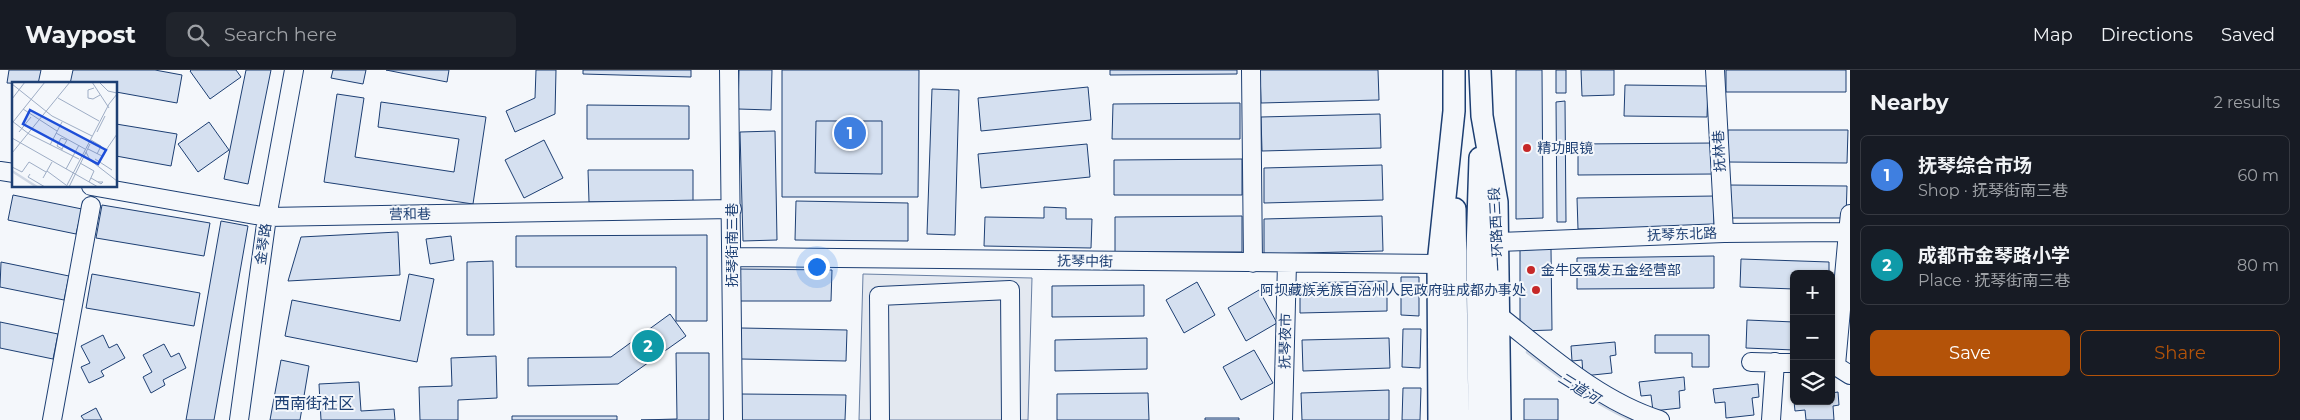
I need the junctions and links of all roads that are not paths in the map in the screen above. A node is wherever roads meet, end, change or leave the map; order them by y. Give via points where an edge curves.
1 (294, 70) edge
2 (729, 70) edge
3 (1251, 70) edge
4 (1454, 70) edge
5 (1480, 70) edge
6 (1715, 70) edge
7 (1482, 116) junction
8 (102, 188) edge
9 (91, 206) dead end
10 (732, 209) junction
11 (1850, 214) edge
12 (267, 217) junction
13 (1848, 232) junction
14 (1724, 233) junction
15 (1498, 242) junction
16 (732, 258) junction
17 (1447, 261) junction
18 (1253, 262) junction
19 (1287, 263) junction
20 (1498, 316) junction
21 (1751, 362) dead end
22 (1775, 362) junction
23 (1790, 363) edge
24 (1839, 368) edge
25 (52, 420) edge
26 (239, 420) edge
27 (733, 420) edge
28 (880, 420) edge
29 (1011, 420) edge
30 (1283, 420) edge
31 (1439, 420) edge
32 (1458, 420) edge
33 (1478, 420) edge
34 (1500, 420) edge
35 (1660, 420) edge
36 (1771, 420) edge

1 - 12 street, 金琴路
2 - 10 street, 抚琴街南三巷
3 - 18 street
4 - 17 main road
5 - 7 main road, 一环路西三段
6 - 14 street, 抚林巷
7 - 15 main road, 一环路西三段 via 1498,202
7 - 33 main road via 1477,251
8 - 12 street, 营和巷
9 - 25 street
10 - 12 street, 营和巷
10 - 16 street, 抚琴街南三巷
11 - 13 street
12 - 26 street, 金琴路
13 - 14 street, 抚琴东北路
13 - 24 street
14 - 15 street, 抚琴东北路
15 - 20 main road, 一环路西三段
16 - 18 street, 抚琴中街
16 - 27 street, 抚琴街南三巷
17 - 19 street, 抚琴中街
17 - 31 main road
17 - 32 main road
18 - 19 street, 抚琴中街
19 - 30 street, 抚琴夜市
20 - 34 main road, 一环路西三段
20 - 35 street via 1585,382 1620,403
21 - 22 street
22 - 23 street
22 - 36 street
28 - 29 street via 879,296 1010,290

